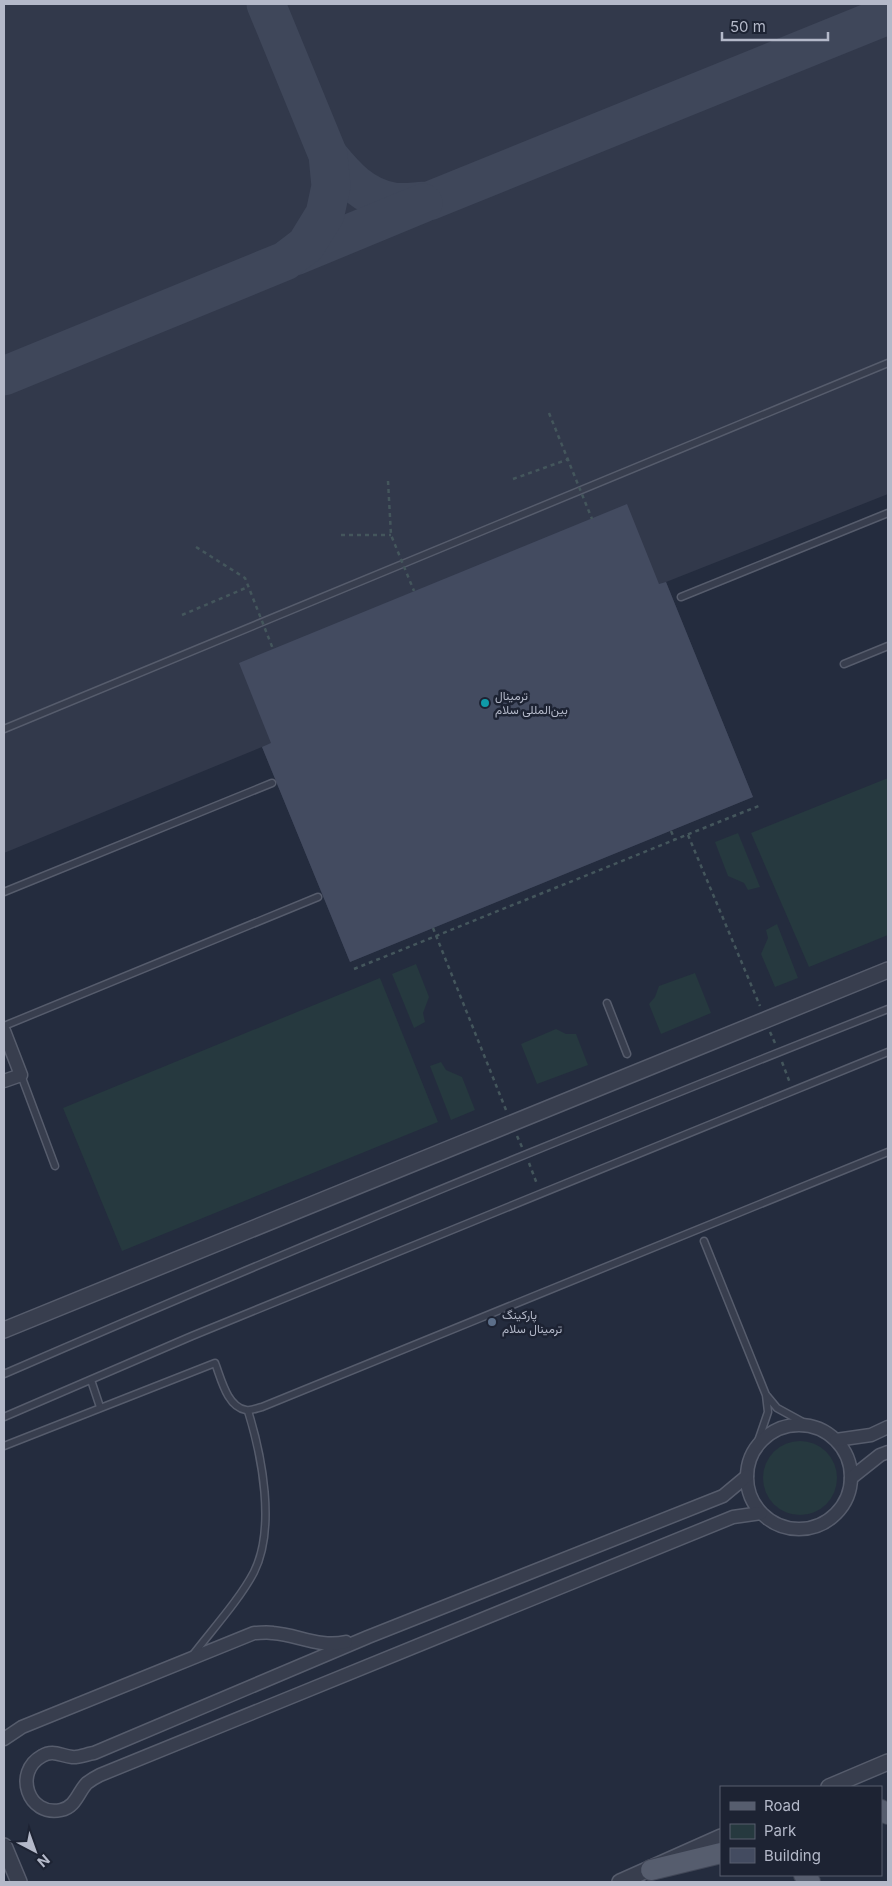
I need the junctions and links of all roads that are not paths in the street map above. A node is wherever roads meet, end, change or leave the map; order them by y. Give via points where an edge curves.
1 (888, 362) edge
2 (888, 513) edge
3 (681, 597) dead end
4 (888, 646) edge
5 (844, 664) dead end
6 (4, 729) edge
7 (272, 783) dead end
8 (4, 892) edge
9 (318, 897) dead end
10 (888, 970) edge
11 (607, 1003) dead end
12 (888, 1009) edge
13 (4, 1026) edge
14 (4, 1031) edge
15 (888, 1052) edge
16 (627, 1054) dead end
17 (8, 1057) edge
18 (21, 1076) junction
19 (4, 1081) edge
20 (888, 1152) edge
21 (55, 1166) dead end
22 (704, 1241) dead end
23 (4, 1330) edge
24 (4, 1374) edge
25 (90, 1380) junction
26 (766, 1395) junction
27 (100, 1407) junction
28 (248, 1411) junction
29 (4, 1417) edge
30 (810, 1426) junction
31 (888, 1427) edge
32 (836, 1440) junction
33 (4, 1446) edge
34 (756, 1447) junction
35 (888, 1452) edge
36 (746, 1476) junction
37 (851, 1478) junction
38 (761, 1513) junction
39 (368, 1637) junction
40 (190, 1659) junction
41 (4, 1739) edge
42 (888, 1762) edge
43 (831, 1786) edge
44 (720, 1836) edge
45 (4, 1846) edge
46 (720, 1853) edge
47 (651, 1870) junction
48 (19, 1882) edge
49 (620, 1882) edge

1 - 6 lane
2 - 3 lane
4 - 5 lane
7 - 8 lane
9 - 13 lane
10 - 23 street
11 - 16 lane
12 - 24 lane via 167,1303
14 - 17 street
15 - 25 lane
17 - 18 street
18 - 19 street
18 - 21 lane
20 - 28 lane
22 - 26 lane
25 - 27 lane
25 - 29 lane
26 - 30 lane via 777,1408
26 - 34 lane via 768,1412
27 - 28 lane via 214,1363 228,1396 237,1407
27 - 33 lane
28 - 40 lane via 256,1438 264,1502 261,1553 254,1572 238,1596
30 - 32 street
30 - 34 street via 780,1428
31 - 32 street via 871,1435
32 - 37 street via 845,1451
34 - 36 street
35 - 37 street
36 - 38 street via 748,1490
36 - 39 street via 723,1496
37 - 38 street via 848,1495 826,1522 792,1529 775,1524
38 - 39 street via 733,1517 100,1775 86,1784 72,1804 63,1810 50,1811 36,1804 28,1794 26,1778 32,1764 44,1754 58,1752 72,1757 94,1753
39 - 40 street via 334,1645 274,1633 254,1633
40 - 41 street via 22,1727
42 - 43 street
44 - 47 street
45 - 48 street
46 - 47 main road
47 - 49 street

